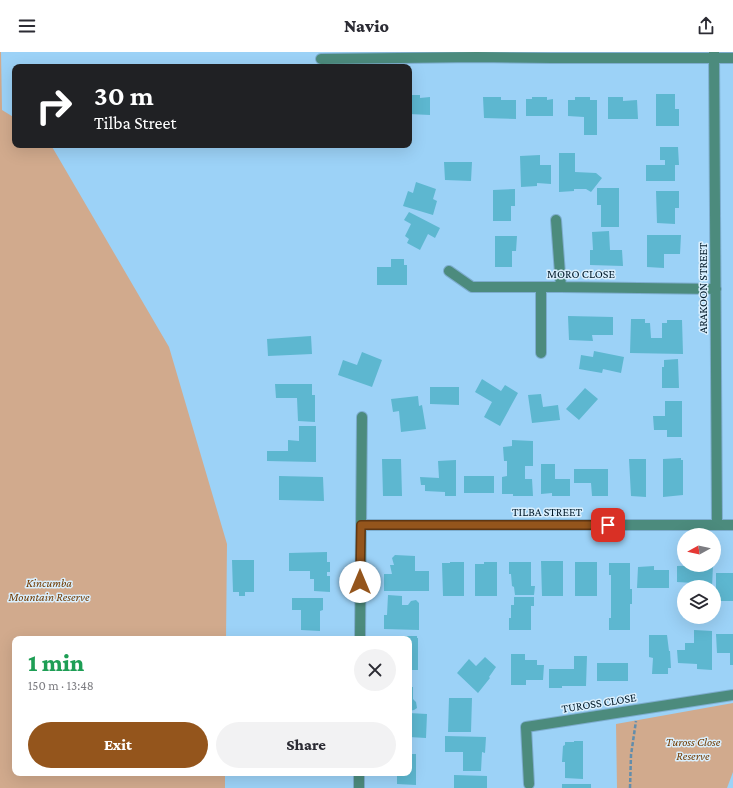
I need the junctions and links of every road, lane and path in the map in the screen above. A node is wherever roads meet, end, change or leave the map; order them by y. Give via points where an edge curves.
1 (552, 55) edge
2 (714, 55) edge
3 (733, 58) edge
4 (321, 59) dead end
5 (556, 220) dead end
6 (449, 271) dead end
7 (541, 287) junction
8 (561, 287) junction
9 (716, 289) junction
10 (541, 353) dead end
11 (362, 417) dead end
12 (361, 525) junction
13 (717, 525) junction
14 (733, 525) edge
15 (360, 636) edge
16 (733, 695) edge
17 (634, 711) junction
18 (359, 776) edge
19 (529, 784) dead end
20 (359, 788) edge
21 (630, 788) edge

1 - 2 street
1 - 4 street
2 - 3 street
2 - 9 street, ARAKOON STREET
5 - 8 street
6 - 7 street, MORO CLOSE via 472,287
7 - 8 street, MORO CLOSE
7 - 10 street
8 - 9 street, MORO CLOSE
9 - 13 street, ARAKOON STREET
11 - 12 street
12 - 13 street, TILBA STREET
12 - 15 street
13 - 14 street, TILBA STREET
16 - 17 street, TUROSS CLOSE
17 - 19 street, TUROSS CLOSE via 526,728
17 - 21 path via 636,724 631,754
18 - 20 street

